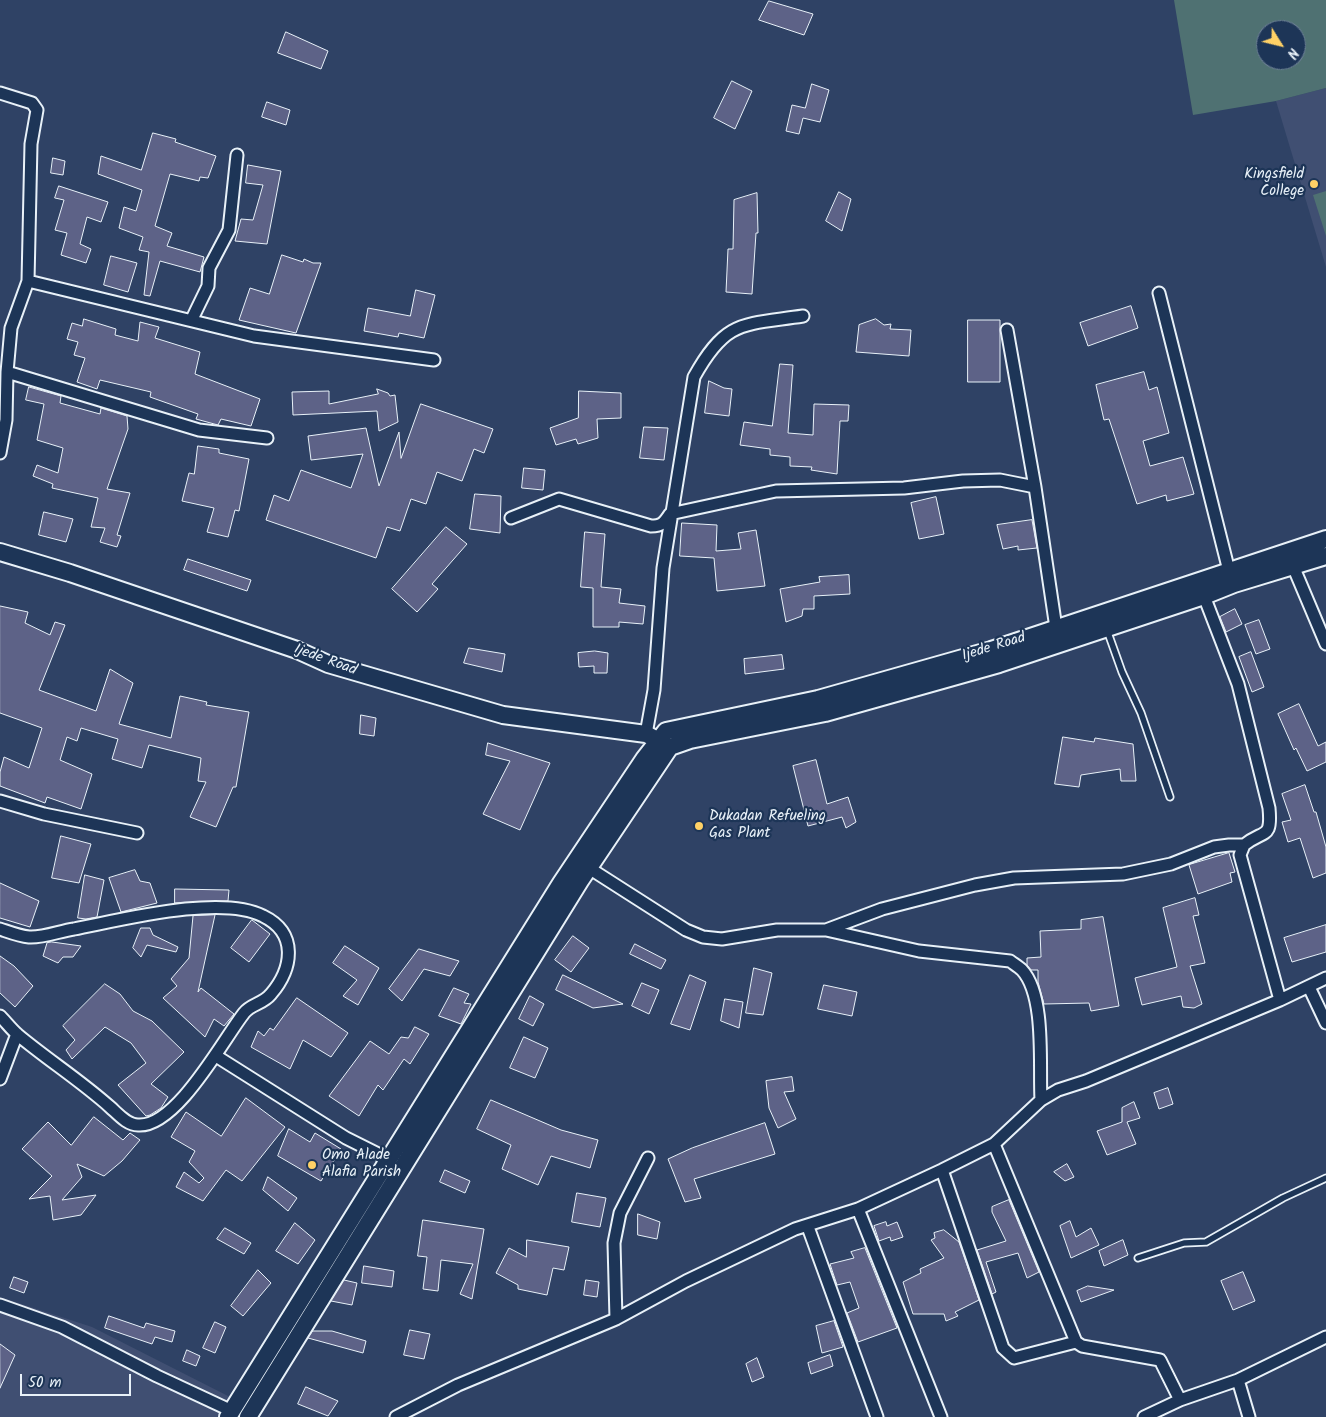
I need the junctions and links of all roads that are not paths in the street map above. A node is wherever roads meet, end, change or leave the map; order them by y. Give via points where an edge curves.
1 (0, 93) edge
2 (237, 155) dead end
3 (28, 281) junction
4 (1160, 294) dead end
5 (804, 316) dead end
6 (192, 319) junction
7 (6, 327) edge
8 (1007, 330) dead end
9 (434, 360) dead end
10 (7, 372) junction
11 (267, 438) dead end
12 (0, 453) edge
13 (1035, 487) junction
14 (670, 514) junction
15 (511, 518) dead end
16 (1326, 539) edge
17 (0, 552) edge
18 (1326, 556) edge
19 (1293, 566) junction
20 (1229, 571) junction
21 (1204, 596) junction
22 (1103, 621) junction
23 (1056, 628) junction
24 (1326, 644) edge
25 (658, 740) junction
26 (1170, 797) dead end
27 (0, 801) edge
28 (137, 833) dead end
29 (1244, 845) junction
30 (589, 868) junction
31 (0, 929) edge
32 (826, 930) junction
33 (1326, 978) edge
34 (1310, 987) junction
35 (1280, 1000) junction
36 (0, 1016) edge
37 (1326, 1023) edge
38 (17, 1034) junction
39 (216, 1056) junction
40 (0, 1079) edge
41 (1040, 1100) junction
42 (994, 1144) junction
43 (648, 1158) dead end
44 (388, 1159) junction
45 (942, 1170) junction
46 (1326, 1178) edge
47 (858, 1209) junction
48 (808, 1227) junction
49 (1138, 1258) dead end
50 (0, 1305) edge
51 (616, 1319) junction
52 (1326, 1337) edge
53 (1076, 1342) junction
54 (1238, 1380) junction
55 (1180, 1400) junction
56 (230, 1414) edge
57 (248, 1417) edge
58 (396, 1417) edge
59 (877, 1417) edge
60 (941, 1417) edge
61 (1144, 1417) edge
62 (1249, 1417) edge

1 - 3 street via 32,102 37,110 30,144
2 - 6 street via 229,230 209,268 208,286
3 - 6 street
3 - 7 street
4 - 20 street
5 - 14 street via 734,329 706,355 694,378
6 - 9 street via 271,339 301,340
7 - 10 street
8 - 13 street
10 - 11 street via 199,430
10 - 12 street via 6,420
13 - 14 street via 1000,480 904,488 776,490
13 - 23 street
14 - 15 street via 664,524 651,526 559,499
14 - 25 street via 654,690
16 - 20 main road, Ijede Road
17 - 25 main road, Ijede Road via 297,650 328,664 503,715
18 - 19 main road, Ijede Road
19 - 21 main road, Ijede Road
19 - 24 street
20 - 22 main road, Ijede Road
21 - 22 main road, Ijede Road
21 - 29 street via 1238,684 1269,808 1270,825 1266,833
22 - 23 main road, Ijede Road
22 - 25 main road, Ijede Road via 999,664 825,713 690,740
22 - 26 lane via 1141,712
23 - 25 main road, Ijede Road via 818,700 673,728
25 - 30 main road
25 - 44 main road via 561,883
27 - 28 street via 37,813
29 - 32 street via 1214,847 1171,864 1123,874 1014,878 983,884 882,909
29 - 35 street via 1240,855
30 - 32 street via 686,930 704,936 722,939 777,930
30 - 57 main road
31 - 39 street via 30,937 142,915 212,908 251,910 264,916 278,925 285,935 289,965 271,995 250,1006 243,1014
32 - 41 street via 919,951 1010,961 1022,970 1029,981 1040,1024
33 - 34 street
34 - 35 street
34 - 37 street
35 - 41 street
36 - 38 street
38 - 39 street via 126,1121 137,1126 158,1120 177,1105
38 - 40 street
39 - 44 street via 346,1138
41 - 42 street
42 - 45 street
42 - 53 street
43 - 51 street via 620,1213 614,1243
44 - 56 main road
45 - 47 street
45 - 53 street via 1003,1348 1014,1358
46 - 49 lane via 1283,1198 1206,1242 1184,1243
47 - 48 street
47 - 60 street
48 - 51 street via 795,1229 686,1281
48 - 59 street
50 - 56 street via 62,1327
51 - 58 street via 458,1385
52 - 54 street
53 - 55 street via 1082,1346 1160,1360
54 - 55 street
54 - 62 street
55 - 61 street

